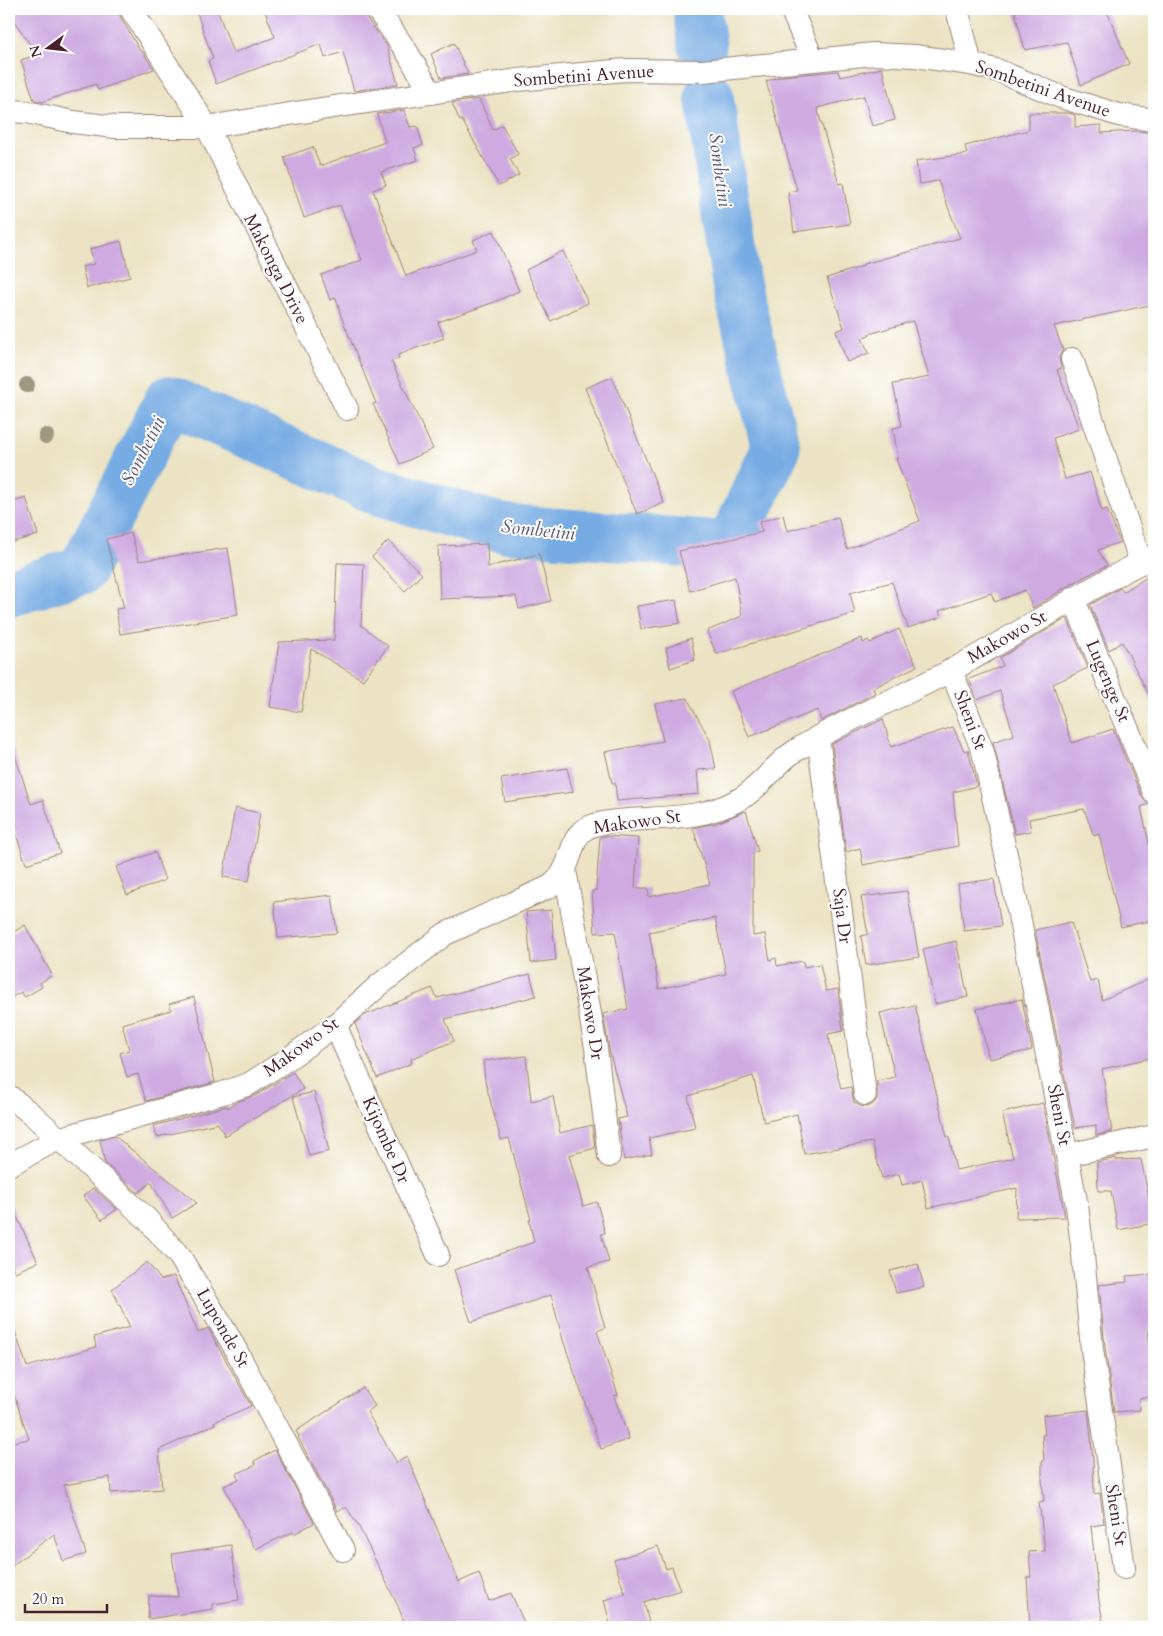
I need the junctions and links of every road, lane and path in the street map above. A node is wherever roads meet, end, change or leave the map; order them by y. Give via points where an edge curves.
1 (131, 9) edge
2 (377, 9) edge
3 (791, 9) edge
4 (958, 9) edge
5 (813, 60) junction
6 (971, 64) junction
7 (431, 93) junction
8 (9, 111) edge
9 (1154, 120) edge
10 (207, 127) junction
11 (1072, 359) dead end
12 (347, 409) dead end
13 (1147, 560) edge
14 (1073, 598) junction
15 (951, 670) junction
16 (818, 737) junction
17 (1154, 792) edge
18 (564, 870) junction
19 (335, 1025) junction
20 (865, 1094) dead end
21 (9, 1096) edge
22 (1154, 1136) edge
23 (58, 1139) junction
24 (1067, 1155) junction
25 (609, 1156) dead end
26 (9, 1165) edge
27 (438, 1255) dead end
28 (343, 1550) dead end
29 (1124, 1568) dead end

1 - 10 street, Makonga Drive
2 - 7 street
3 - 5 street
4 - 6 street
5 - 6 street, Sombetini Avenue via 874,54
5 - 7 street, Sombetini Avenue via 704,70 625,70 518,80
6 - 9 street, Sombetini Avenue via 999,71 1061,97 1111,113
7 - 10 street, Sombetini Avenue
8 - 10 street, Sombetini Avenue via 115,127
10 - 12 street, Makonga Drive
11 - 13 street
13 - 14 street, Makowo St
14 - 15 street, Makowo St
14 - 17 street, Lugenge St
15 - 16 street, Makowo St
15 - 24 street, Sheni St via 983,752
16 - 18 street, Makowo St via 793,752 747,795 717,810 587,828 579,834
16 - 20 street, Saja Dr
18 - 19 street, Makowo St via 549,887 445,934 378,986
18 - 25 street, Makowo Dr via 596,1048
19 - 23 street, Makowo St via 249,1084
19 - 27 street, Kijombe Dr
21 - 23 street, Luponde St
22 - 24 street
23 - 26 street, Makowo St
23 - 28 street, Luponde St via 147,1219 180,1257 230,1339
24 - 29 street, Sheni St via 1082,1245 1092,1349

